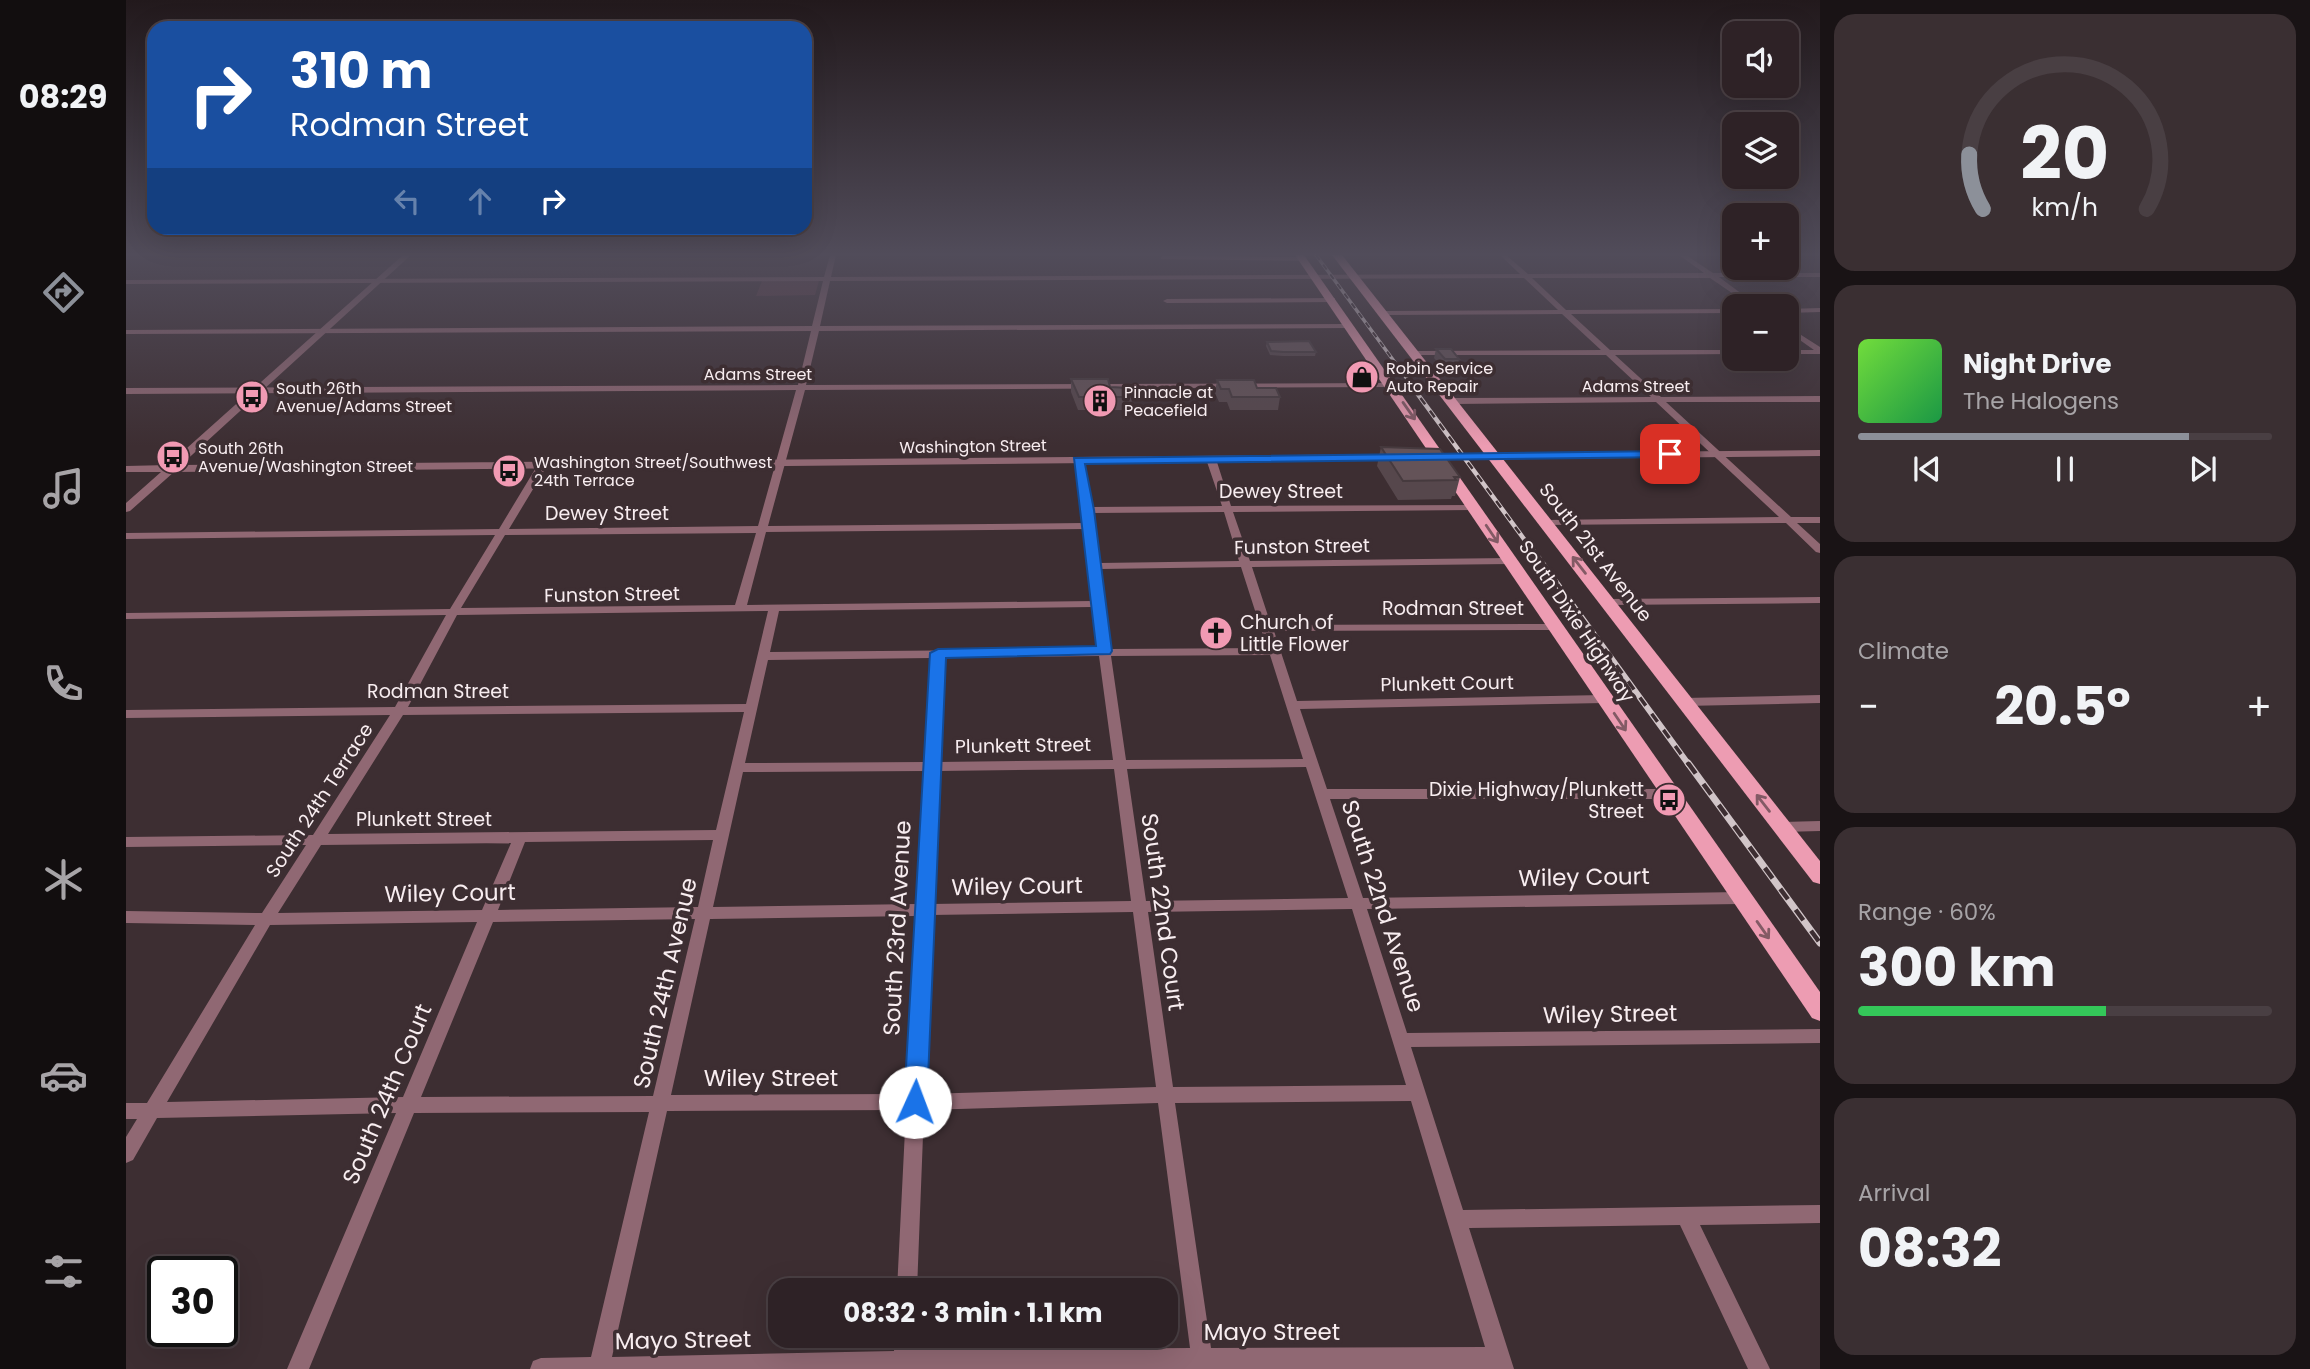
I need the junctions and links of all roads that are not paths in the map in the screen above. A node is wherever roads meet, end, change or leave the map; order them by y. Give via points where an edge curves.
1 (337, 319) edge
2 (817, 319) edge
3 (1344, 319) edge
4 (1389, 319) edge
5 (1572, 319) edge
6 (1349, 326) junction
7 (815, 328) junction
8 (324, 331) junction
9 (126, 332) edge
10 (1799, 336) edge
11 (1820, 351) edge
12 (1608, 352) junction
13 (1722, 352) edge
14 (1799, 352) edge
15 (1416, 353) junction
16 (1391, 384) junction
17 (802, 388) junction
18 (257, 390) junction
19 (126, 391) edge
20 (1820, 399) edge
21 (1660, 400) junction
22 (1453, 401) junction
23 (1820, 453) edge
24 (1718, 454) junction
25 (1495, 456) junction
26 (1441, 457) junction
27 (1211, 459) junction
28 (1079, 461) junction
29 (782, 464) junction
30 (542, 466) junction
31 (172, 468) junction
32 (126, 469) edge
33 (1474, 507) junction
34 (1228, 508) junction
35 (126, 509) edge
36 (1088, 510) junction
37 (1788, 520) junction
38 (1820, 520) edge
39 (1546, 523) junction
40 (1089, 526) junction
41 (763, 529) junction
42 (503, 531) junction
43 (126, 537) edge
44 (1820, 550) edge
45 (1510, 561) junction
46 (1247, 564) junction
47 (1095, 566) junction
48 (1820, 600) edge
49 (1608, 602) junction
50 (1098, 604) junction
51 (774, 608) junction
52 (740, 610) junction
53 (453, 613) junction
54 (126, 616) edge
55 (1554, 627) junction
56 (1268, 628) junction
57 (1105, 651) junction
58 (1274, 651) junction
59 (938, 653) junction
60 (764, 656) junction
61 (1604, 699) junction
62 (1820, 699) edge
63 (1684, 702) junction
64 (1291, 705) junction
65 (751, 708) junction
66 (400, 710) junction
67 (126, 714) edge
68 (1119, 763) junction
69 (1310, 763) junction
70 (931, 766) junction
71 (736, 768) junction
72 (1322, 794) junction
73 (1669, 794) junction
74 (1820, 826) edge
75 (1782, 827) junction
76 (722, 835) junction
77 (317, 838) junction
78 (520, 838) junction
79 (126, 842) edge
80 (1820, 876) edge
81 (1740, 898) junction
82 (1358, 904) junction
83 (1139, 907) junction
84 (923, 909) junction
85 (706, 912) junction
86 (488, 916) junction
87 (126, 917) edge
88 (266, 919) junction
89 (1820, 1011) edge
90 (1820, 1036) edge
91 (1400, 1040) junction
92 (1416, 1093) junction
93 (1167, 1095) junction
94 (915, 1102) junction
95 (660, 1103) junction
96 (410, 1105) junction
97 (126, 1111) edge
98 (152, 1111) junction
99 (126, 1154) edge
100 (1820, 1214) edge
101 (1685, 1215) junction
102 (1457, 1219) junction
103 (908, 1278) edge
104 (1501, 1363) edge
105 (1202, 1364) edge
106 (904, 1365) edge
107 (298, 1369) edge
108 (541, 1369) edge
109 (599, 1369) edge
110 (1759, 1369) edge

1 - 8 street
2 - 7 street
3 - 6 main road, South Dixie Highway
4 - 15 main road, South 21st Avenue
5 - 12 street
6 - 7 street
6 - 16 main road, South Dixie Highway
7 - 8 street
7 - 17 street
8 - 9 street
8 - 18 street
10 - 11 street
11 - 14 street
12 - 13 street
12 - 15 street
12 - 21 street
15 - 22 main road, South 21st Avenue
16 - 17 street, Adams Street
16 -> 26 main road, South Dixie Highway
17 - 18 street, Adams Street
17 - 29 street
18 - 19 street, Adams Street
18 - 31 street
20 - 21 street, Adams Street
21 - 22 street, Adams Street
21 - 24 street
22 - 25 main road, South 21st Avenue
23 - 24 street, Washington Street
24 - 25 street, Washington Street
24 - 37 street
25 - 26 street, Washington Street
25 - 39 main road, South 21st Avenue
26 - 27 street, Washington Street
26 - 33 main road, South Dixie Highway
27 - 28 street, Washington Street
27 - 34 street, South 22nd Avenue
28 - 29 street, Washington Street
28 - 36 street, South 22nd Court
29 - 30 street, Washington Street
29 - 41 street
30 - 31 street, Washington Street
30 - 42 street, South 24th Terrace
31 - 32 street, Washington Street
31 - 35 street
33 - 34 street, Dewey Street
33 -> 45 main road, South Dixie Highway
34 - 36 street, Dewey Street
34 - 46 street, South 22nd Avenue
36 - 40 street, South 22nd Court
37 - 38 street
37 - 39 street
37 - 44 street
49 -> 39 main road, South 21st Avenue
40 - 41 street, Dewey Street
40 - 47 street, South 22nd Court
41 - 42 street, Dewey Street
41 - 52 street
42 - 43 street, Dewey Street
42 - 53 street, South 24th Terrace
45 - 46 street, Funston Street
45 - 55 main road, South Dixie Highway
46 - 47 street, Funston Street
46 - 56 street, South 22nd Avenue
47 - 50 street, South 22nd Court
48 - 49 street
49 - 63 main road, South 21st Avenue
50 - 51 street, Funston Street
50 - 57 street, South 22nd Court
51 - 52 street, Funston Street
51 - 60 street, South 24th Avenue
52 - 53 street, Funston Street
53 - 54 street, Funston Street
53 - 66 street, South 24th Terrace
55 - 56 street, Rodman Street
55 - 61 main road, South Dixie Highway
56 - 58 street, South 22nd Avenue
57 - 58 street
57 - 59 street
57 - 68 street, South 22nd Court
58 - 64 street, South 22nd Avenue
59 - 60 street
59 - 70 street, South 23rd Avenue
60 - 65 street, South 24th Avenue
61 - 64 street, Plunkett Court
61 -> 73 main road, South Dixie Highway
62 - 63 street
75 -> 63 main road, South 21st Avenue
64 - 69 street, South 22nd Avenue
65 - 66 street, Rodman Street
65 - 71 street, South 24th Avenue
66 - 67 street, Rodman Street
66 - 77 street, South 24th Terrace
68 - 69 street, Plunkett Street
68 - 70 street, Plunkett Street
68 - 83 street, South 22nd Court
69 - 72 street, South 22nd Avenue
70 - 71 street, Plunkett Street
70 - 84 street, South 23rd Avenue
71 - 76 street, South 24th Avenue
72 - 73 street
72 - 82 street, South 22nd Avenue
73 - 81 main road, South Dixie Highway
74 - 75 street
75 - 80 main road, South 21st Avenue
76 - 78 street, Plunkett Street
76 - 85 street, South 24th Avenue
77 - 78 street, Plunkett Street
77 - 79 street, Plunkett Street
77 - 88 street, South 24th Terrace
78 - 86 street, South 24th Court
81 - 82 street, Wiley Court
81 -> 89 main road, South Dixie Highway
82 - 83 street, Wiley Court
82 - 91 street, South 22nd Avenue
83 - 84 street, Wiley Court
83 - 93 street, South 22nd Court
84 - 85 street, Wiley Court
84 - 94 street, South 23rd Avenue
85 - 86 street, Wiley Court
85 - 95 street, South 24th Avenue
86 - 88 street, Wiley Court
86 - 96 street, South 24th Court
87 - 88 street, Wiley Court
88 - 98 street, South 24th Terrace
90 - 91 street, Wiley Street
91 - 92 street, South 22nd Avenue
92 - 93 street, Wiley Street
92 - 102 street, South 22nd Avenue
93 - 94 street, Wiley Street
93 - 105 street, South 22nd Court
94 - 95 street, Wiley Street
94 - 103 street, South 23rd Avenue
95 - 96 street, Wiley Street
95 - 109 street, South 24th Avenue
96 - 98 street, Wiley Street
96 - 107 street, South 24th Court
97 - 98 street, Wiley Street
98 - 99 street, South 24th Terrace
100 - 101 street
101 - 102 street
101 - 110 street
102 - 104 street, South 22nd Avenue
104 - 105 street, Mayo Street
105 - 106 street, Mayo Street
106 - 109 street, Mayo Street
108 - 109 street, Mayo Street

